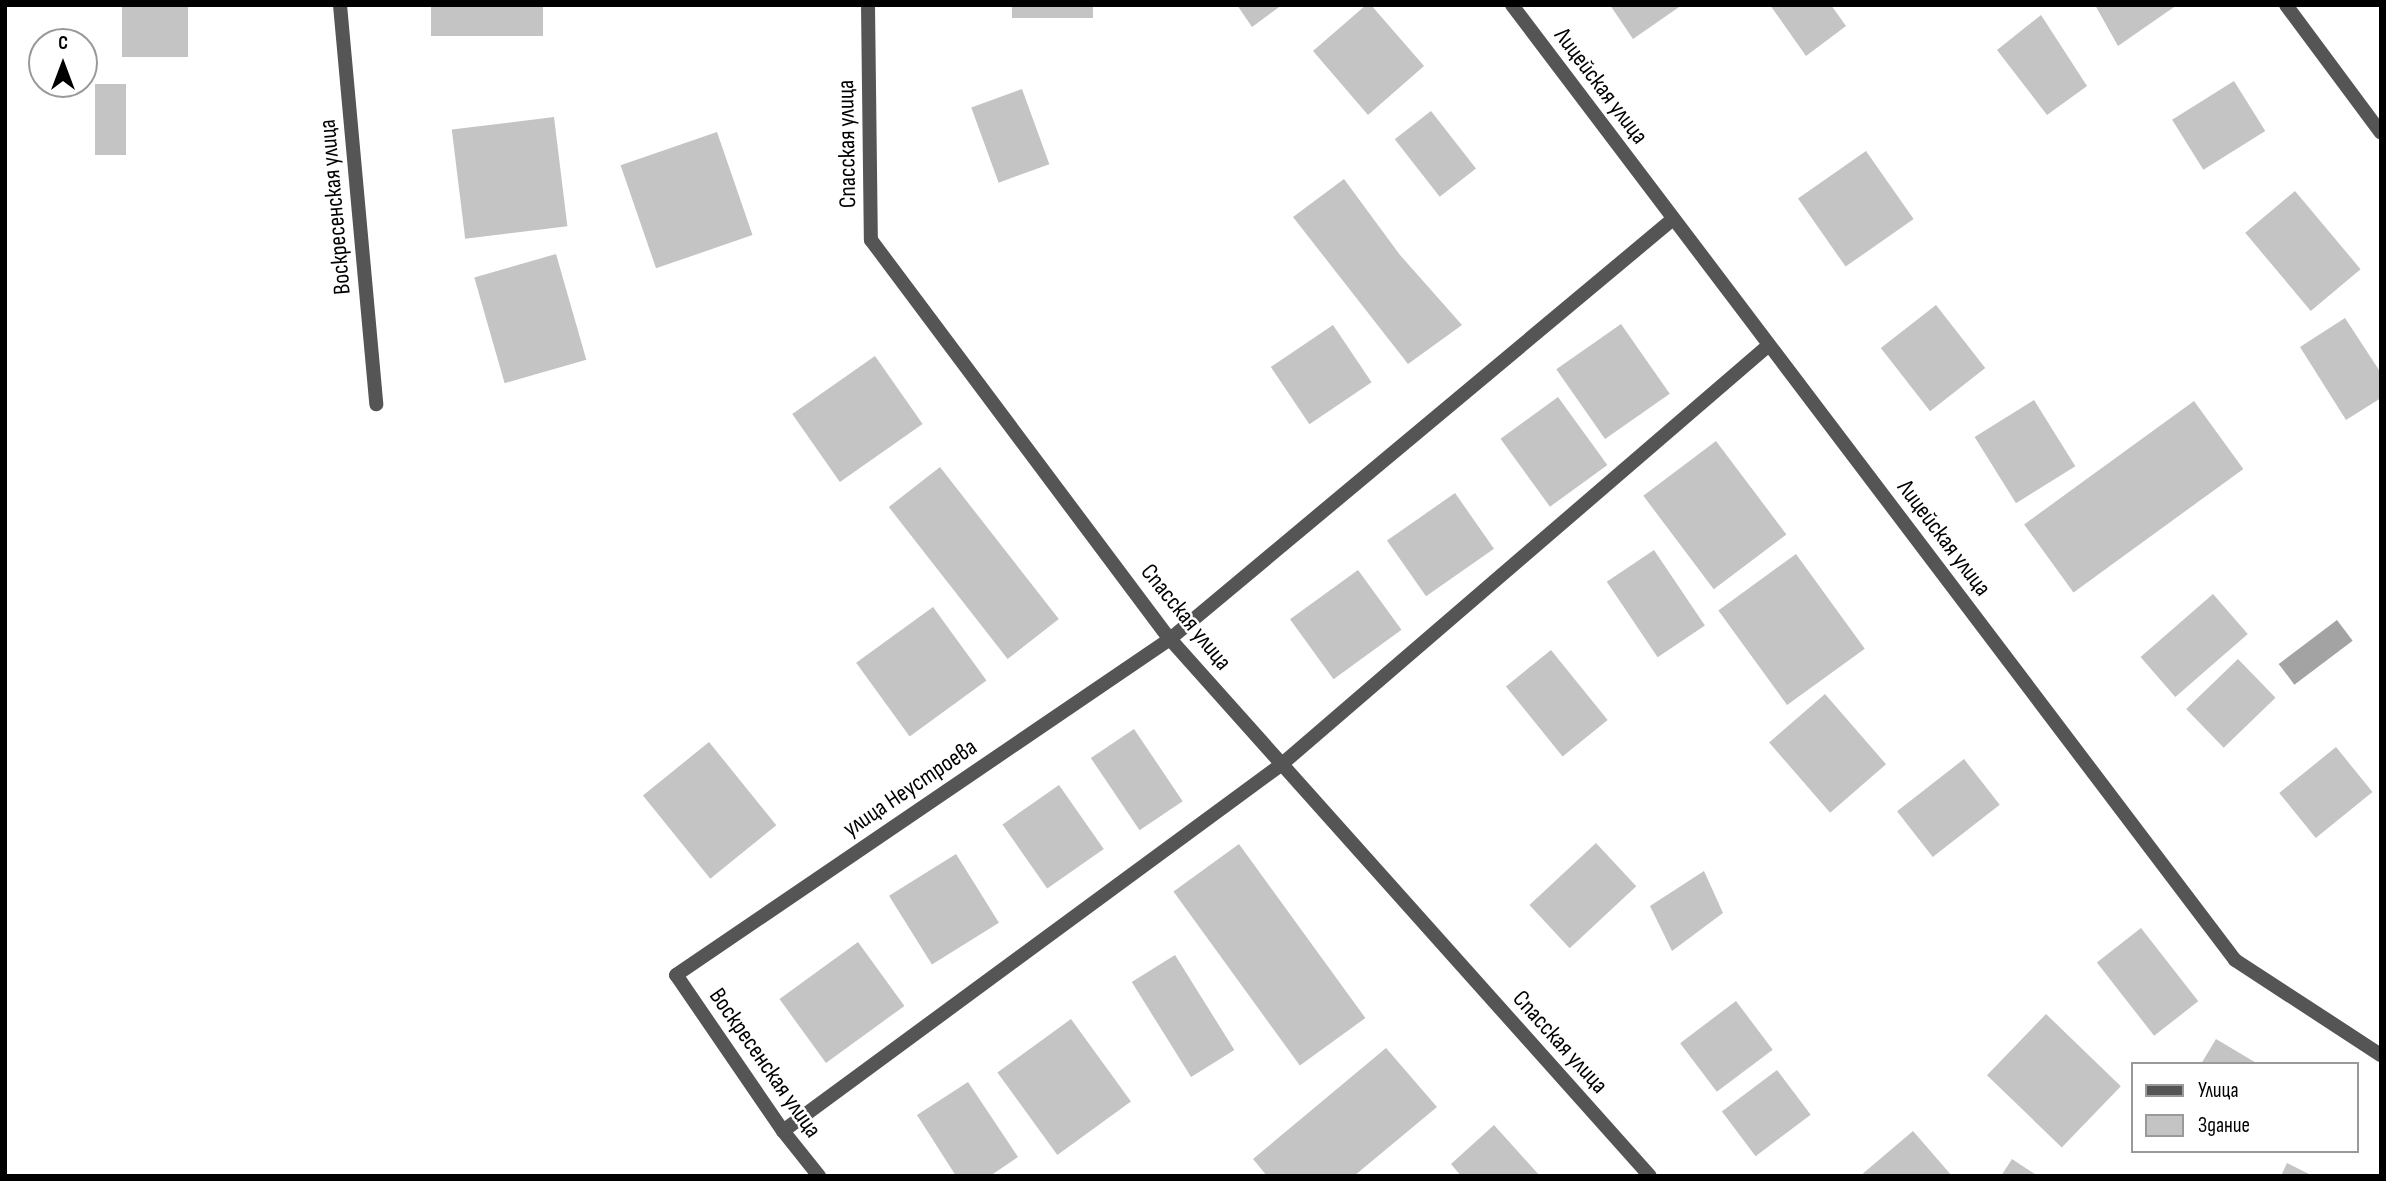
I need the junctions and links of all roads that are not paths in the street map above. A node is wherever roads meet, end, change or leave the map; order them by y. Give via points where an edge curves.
1 (340, 5) edge
2 (868, 5) edge
3 (1511, 5) edge
4 (2286, 5) edge
5 (2381, 134) edge
6 (1674, 219) junction
7 (1769, 345) junction
8 (376, 404) dead end
9 (1170, 639) junction
10 (1282, 764) junction
11 (676, 975) joint
12 (2381, 1055) edge
13 (783, 1130) junction
14 (819, 1176) edge
15 (1650, 1176) edge

1 - 8 street, Воскресенская улица
2 - 9 street, Спасская улица via 871,240
3 - 6 street, Лицейская улица
4 - 5 street
6 - 7 street, Лицейская улица
6 - 9 street, улица Неустроева
7 - 10 street
7 - 12 street, Лицейская улица via 2235,960
9 - 10 street, Спасская улица
9 - 11 street, улица Неустроева
10 - 13 street
10 - 15 street, Спасская улица
11 - 13 street, Воскресенская улица
13 - 14 street, Воскресенская улица

